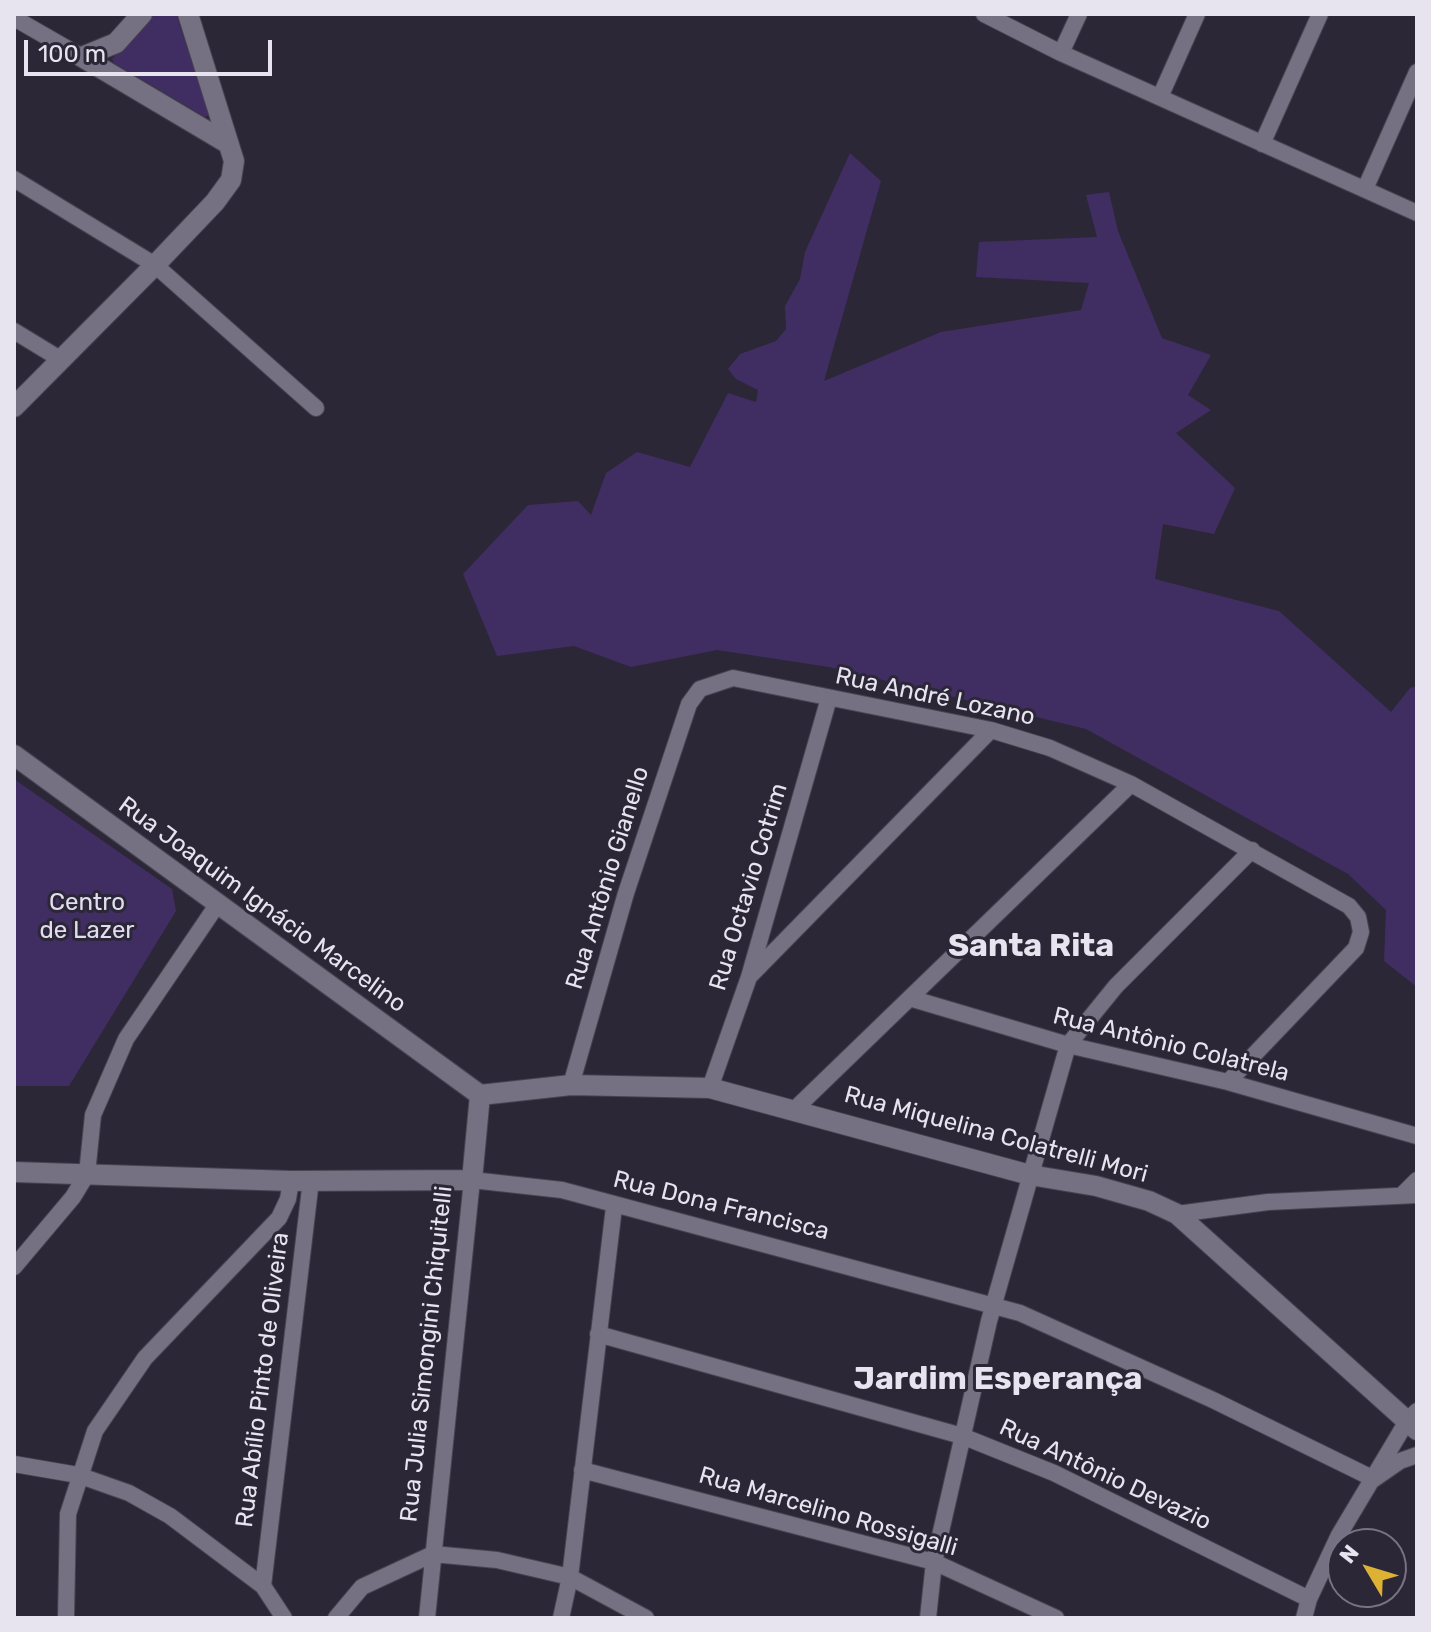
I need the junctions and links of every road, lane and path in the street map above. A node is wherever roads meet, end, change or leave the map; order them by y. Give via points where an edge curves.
1 (142, 14) edge
2 (188, 14) edge
3 (984, 14) edge
4 (1079, 14) edge
5 (1197, 14) edge
6 (1320, 14) edge
7 (14, 18) edge
8 (1061, 53) junction
9 (82, 57) junction
10 (1417, 72) edge
11 (1160, 97) junction
12 (227, 143) junction
13 (1262, 144) junction
14 (14, 179) edge
15 (1365, 189) junction
16 (1417, 213) edge
17 (155, 265) junction
18 (14, 331) edge
19 (60, 359) junction
20 (14, 407) edge
21 (316, 408) dead end
22 (700, 689) joint
23 (829, 698) junction
24 (991, 730) junction
25 (14, 755) edge
26 (1131, 784) junction
27 (1252, 850) junction
28 (217, 905) junction
29 (749, 977) junction
30 (913, 999) junction
31 (1068, 1045) junction
32 (1228, 1082) junction
33 (571, 1085) junction
34 (710, 1088) junction
35 (480, 1095) junction
36 (795, 1109) junction
37 (1411, 1134) edge
38 (1417, 1148) edge
39 (14, 1172) edge
40 (87, 1174) junction
41 (1030, 1175) junction
42 (472, 1180) junction
43 (1417, 1180) edge
44 (301, 1181) junction
45 (1409, 1195) edge
46 (614, 1207) junction
47 (1177, 1214) junction
48 (14, 1267) edge
49 (993, 1304) junction
50 (598, 1334) junction
51 (1414, 1421) edge
52 (962, 1436) junction
53 (1417, 1455) edge
54 (14, 1464) edge
55 (582, 1470) junction
56 (78, 1475) junction
57 (1374, 1479) junction
58 (433, 1554) junction
59 (934, 1562) junction
60 (570, 1577) junction
61 (263, 1586) junction
62 (1309, 1599) junction
63 (66, 1618) edge
64 (284, 1618) edge
65 (336, 1618) edge
66 (427, 1618) edge
67 (561, 1618) edge
68 (646, 1618) edge
69 (928, 1618) edge
70 (1056, 1618) edge
71 (1304, 1618) edge

1 - 9 street via 116,43
2 - 12 street
3 - 8 street
4 - 8 street
5 - 11 street
6 - 13 street
7 - 9 street
8 - 11 street
9 - 12 street
10 - 15 street
11 - 13 street
12 - 17 street via 234,161 231,180
13 - 15 street
14 - 17 street
15 - 16 street
17 - 19 street
17 - 21 street
18 - 19 street
19 - 20 street
22 - 23 street, Rua André Lozano via 733,678
22 - 33 street, Rua Antônio Gianello via 689,704 626,893
23 - 24 street, Rua André Lozano
23 - 29 street, Rua Octavio Cotrim
24 - 26 street, Rua André Lozano via 1050,748
24 - 29 street
25 - 28 street, Rua Joaquim Ignácio Marcelino
26 - 27 street, Rua André Lozano
26 - 30 street
27 - 31 street via 1116,986
27 - 32 street, Rua André Lozano via 1349,906 1361,932 1356,948
28 - 35 street, Rua Joaquim Ignácio Marcelino
28 - 40 street via 126,1039 93,1115
29 - 34 street, Rua Octavio Cotrim
30 - 31 street, Rua Antônio Colatrela
30 - 36 street
31 - 32 street, Rua Antônio Colatrela
31 - 41 street
32 - 37 street, Rua Antônio Colatrela
33 - 34 street, Rua Miquelina Colatrelli Mori
33 - 35 street, Rua Miquelina Colatrelli Mori
34 - 36 street, Rua Miquelina Colatrelli Mori
35 - 42 street, Rua Julia Simongini Chiquitelli
36 - 41 street, Rua Miquelina Colatrelli Mori
37 - 38 street
39 - 40 street, Rua Dona Francisca
40 - 44 street, Rua Dona Francisca
40 - 48 street
41 - 47 street, Rua Miquelina Colatrelli Mori via 1096,1186
41 - 49 street
42 - 44 street, Rua Dona Francisca
42 - 46 street, Rua Dona Francisca via 562,1190
42 - 58 street, Rua Julia Simongini Chiquitelli
43 - 45 street
44 - 56 street via 279,1218 145,1358 116,1396
44 - 61 street, Rua Abílio Pinto de Oliveira
45 - 47 street via 1268,1202
46 - 49 street, Rua Dona Francisca
46 - 50 street
47 - 51 street, Rua Miquelina Colatrelli Mori
49 - 52 street
49 - 57 street, Rua Dona Francisca via 1058,1329
50 - 52 street, Rua Antônio Devazio
50 - 55 street
51 - 57 street
52 - 59 street
52 - 62 street, Rua Antônio Devazio via 1054,1473
53 - 57 street
54 - 56 street
55 - 59 street, Rua Marcelino Rossigalli
55 - 60 street
56 - 61 street via 129,1493 170,1516
56 - 63 street via 68,1514
57 - 62 street via 1339,1535
58 - 60 street via 497,1560
58 - 65 street via 362,1587
58 - 66 street, Rua Julia Simongini Chiquitelli
59 - 69 street
59 - 70 street, Rua Marcelino Rossigalli
60 - 67 street
60 - 68 street
61 - 64 street
62 - 71 street

